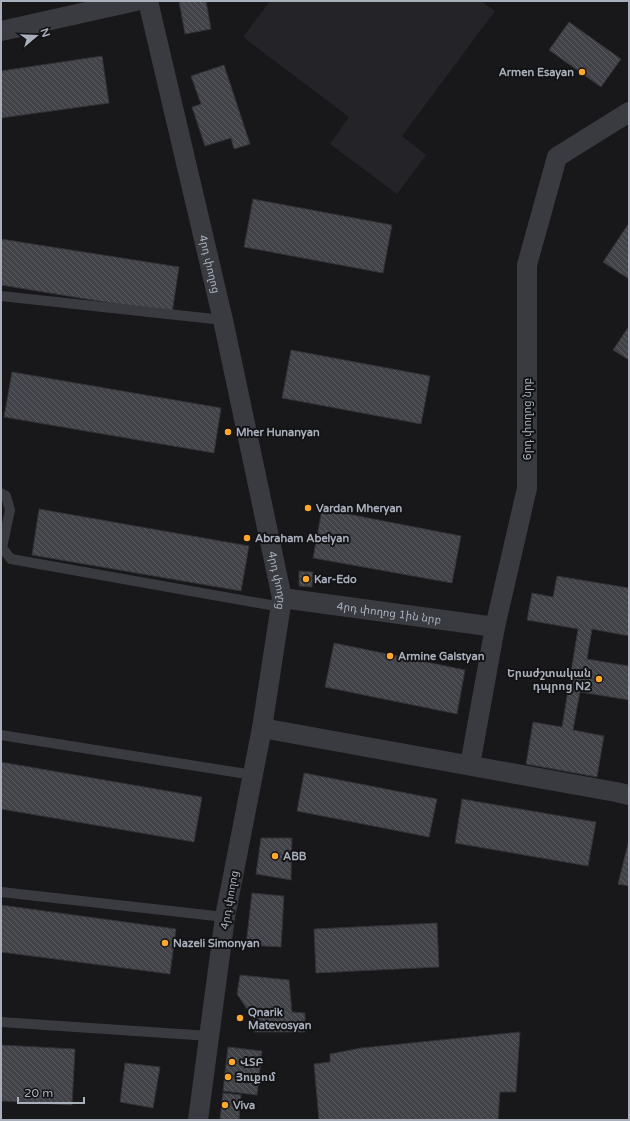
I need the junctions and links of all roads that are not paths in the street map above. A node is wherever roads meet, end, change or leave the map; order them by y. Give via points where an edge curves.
1 (136, 1) edge
2 (148, 1) edge
3 (1, 31) edge
4 (629, 112) edge
5 (1, 296) edge
6 (223, 320) junction
7 (1, 493) edge
8 (282, 602) junction
9 (495, 626) junction
10 (262, 728) junction
11 (1, 735) edge
12 (470, 765) junction
13 (253, 775) junction
14 (629, 795) edge
15 (1, 892) edge
16 (225, 917) junction
17 (1, 1022) edge
18 (210, 1036) junction
19 (198, 1120) edge

1 - 3 street
2 - 6 street, 4րդ փողոց
4 - 9 street, 6րդ փողոց նրբ via 557,157 527,265 527,488
5 - 6 lane
6 - 8 street, 4րդ փողոց
7 - 8 lane via 6,496 10,510 2,548 11,559
8 - 9 street, 4րդ փողոց 1ին նրբ
8 - 10 street, 4րդ փողոց
9 - 12 street, 6րդ փողոց նրբ
10 - 12 street
10 - 13 street, 4րդ փողոց
11 - 13 lane
12 - 14 street
13 - 16 street, 4րդ փողոց
15 - 16 lane
16 - 18 street, 4րդ փողոց
17 - 18 lane
18 - 19 street, 4րդ փողոց

